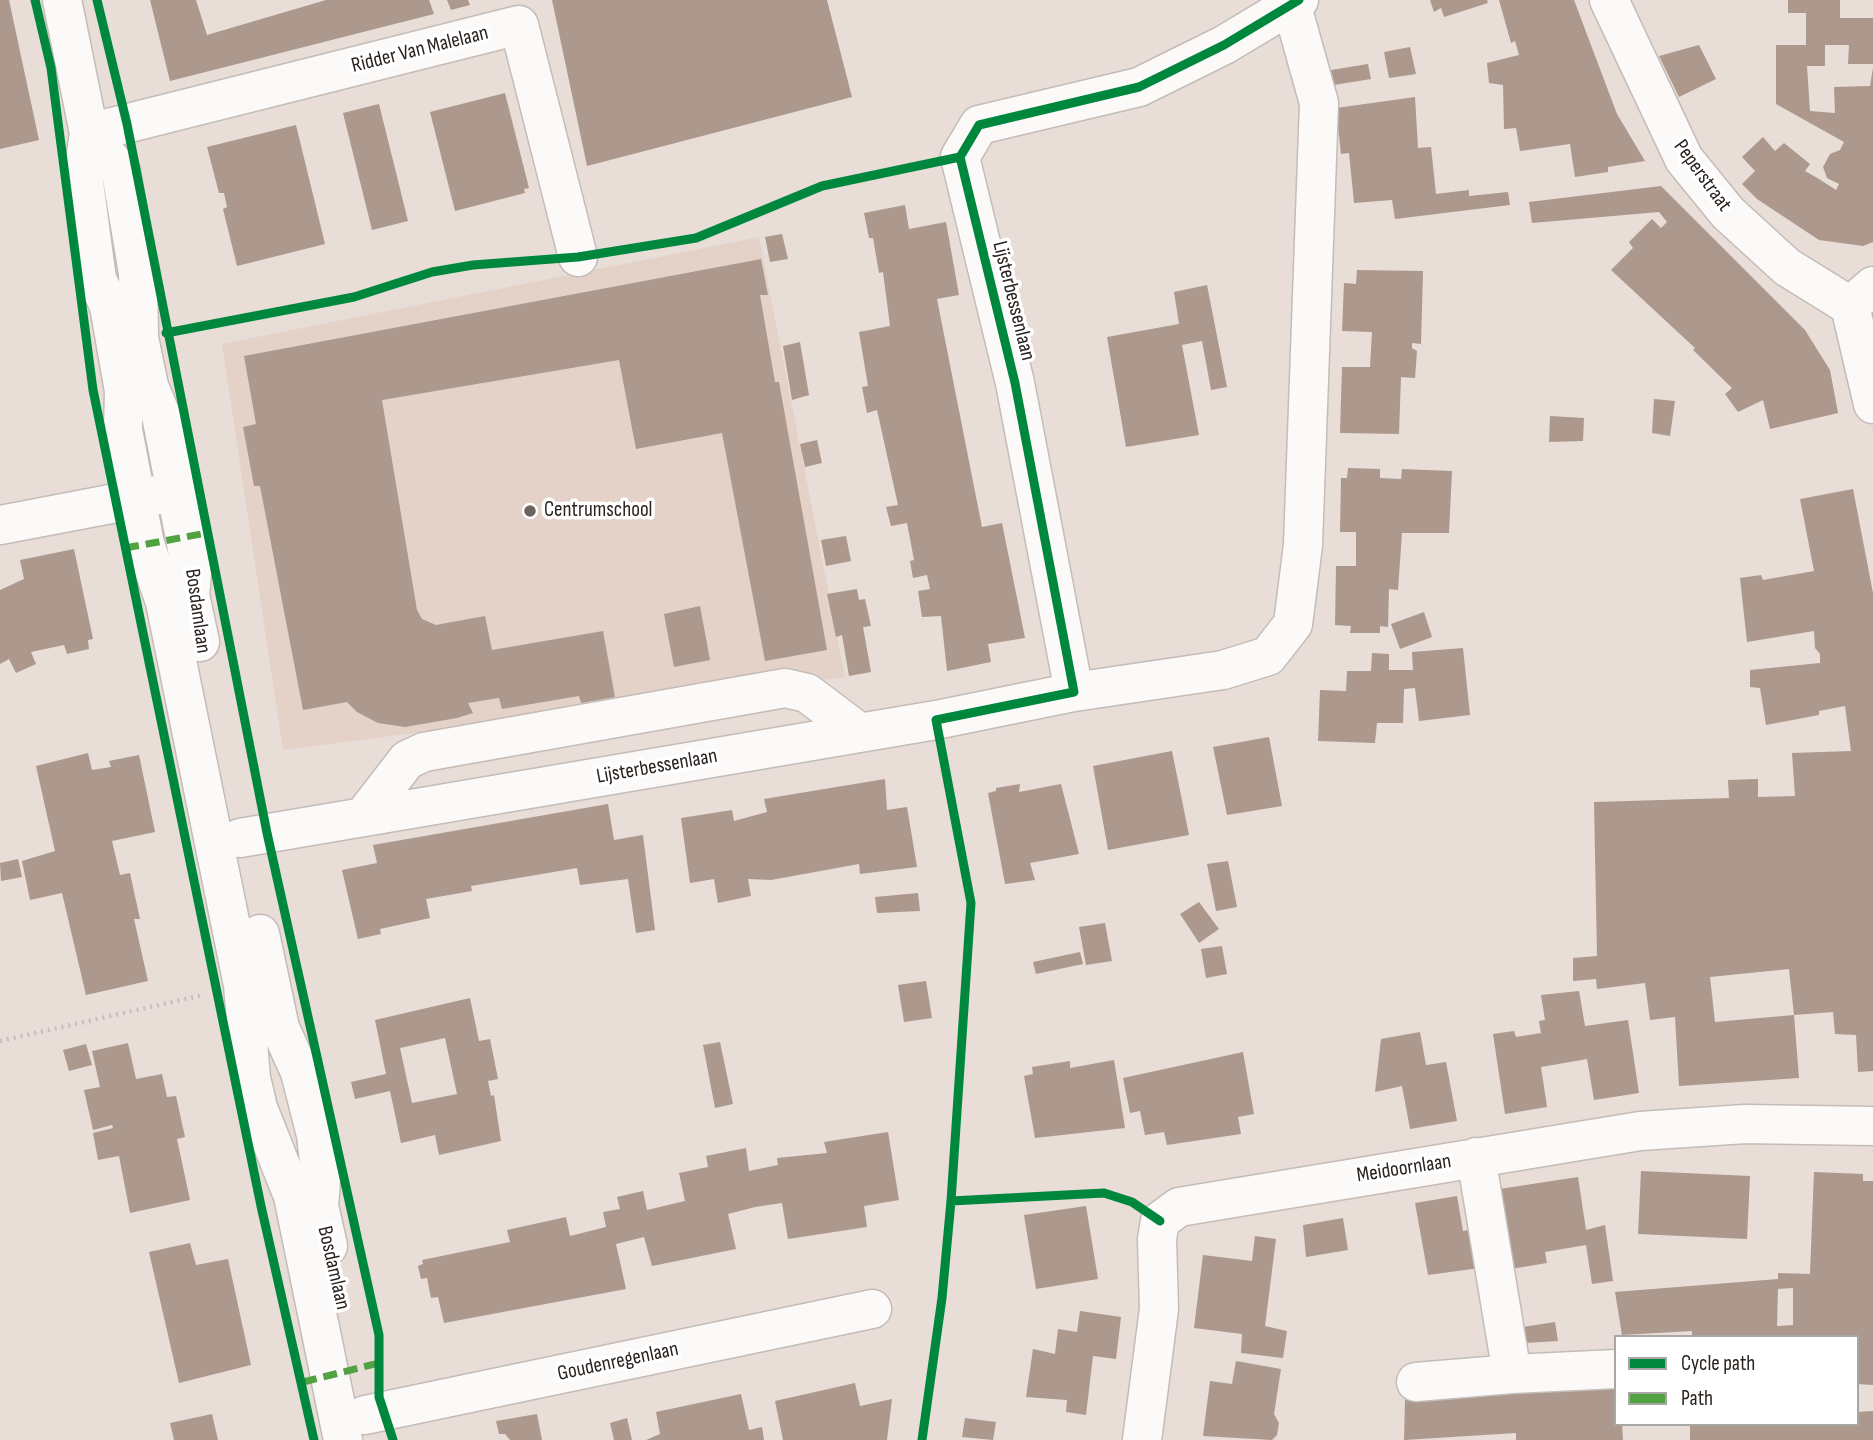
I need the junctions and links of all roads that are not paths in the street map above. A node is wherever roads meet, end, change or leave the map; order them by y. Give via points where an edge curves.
1 (62, 0) edge
2 (1609, 0) edge
3 (1295, 2) edge
4 (89, 133) junction
5 (578, 257) dead end
6 (1861, 296) edge
7 (1873, 404) edge
8 (175, 491) junction
9 (137, 499) junction
10 (0, 525) edge
11 (1073, 692) junction
12 (860, 733) junction
13 (363, 817) junction
14 (240, 838) junction
15 (307, 1096) junction
16 (258, 1108) junction
17 (1873, 1126) edge
18 (1476, 1157) junction
19 (872, 1309) dead end
20 (1614, 1369) edge
21 (1512, 1374) junction
22 (1416, 1382) dead end
23 (360, 1432) edge
24 (1142, 1440) edge

1 - 4 street, Bosdamlaan
2 - 6 street, Peperstraat via 1684,159 1728,213 1787,267
3 - 11 street, Lijsterbessenlaan via 1319,103 1303,545 1293,624 1268,656 1223,670
3 - 11 street, Lijsterbessenlaan via 1224,45 1139,86 979,125 960,157 1015,383
4 - 5 street, Ridder Van Malelaan via 519,25
4 - 8 street, Bosdamlaan via 121,172 138,273 139,338 149,386 161,415
4 - 9 street, Bosdamlaan via 83,175 93,253 97,279 109,306 124,391 123,430
6 - 7 street
8 - 9 street
8 - 14 street, Bosdamlaan via 192,574 190,595
9 - 10 street
9 - 16 street, Bosdamlaan via 151,567 165,602 243,985
11 - 12 street, Lijsterbessenlaan
12 - 13 street, Lijsterbessenlaan
12 - 13 street via 807,694 785,688 424,752 407,760
13 - 14 street, Lijsterbessenlaan
14 - 15 street, Bosdamlaan via 280,1028
15 - 16 street
15 - 23 street, Bosdamlaan via 321,1180 319,1206
16 - 23 street, Bosdamlaan via 293,1196
17 - 18 street, Meidoornlaan via 1745,1124 1640,1131
18 - 21 street
18 - 24 street, Meidoornlaan via 1212,1200 1179,1207 1160,1221 1159,1309
19 - 23 street, Goudenregenlaan
20 - 21 street
21 - 22 street

